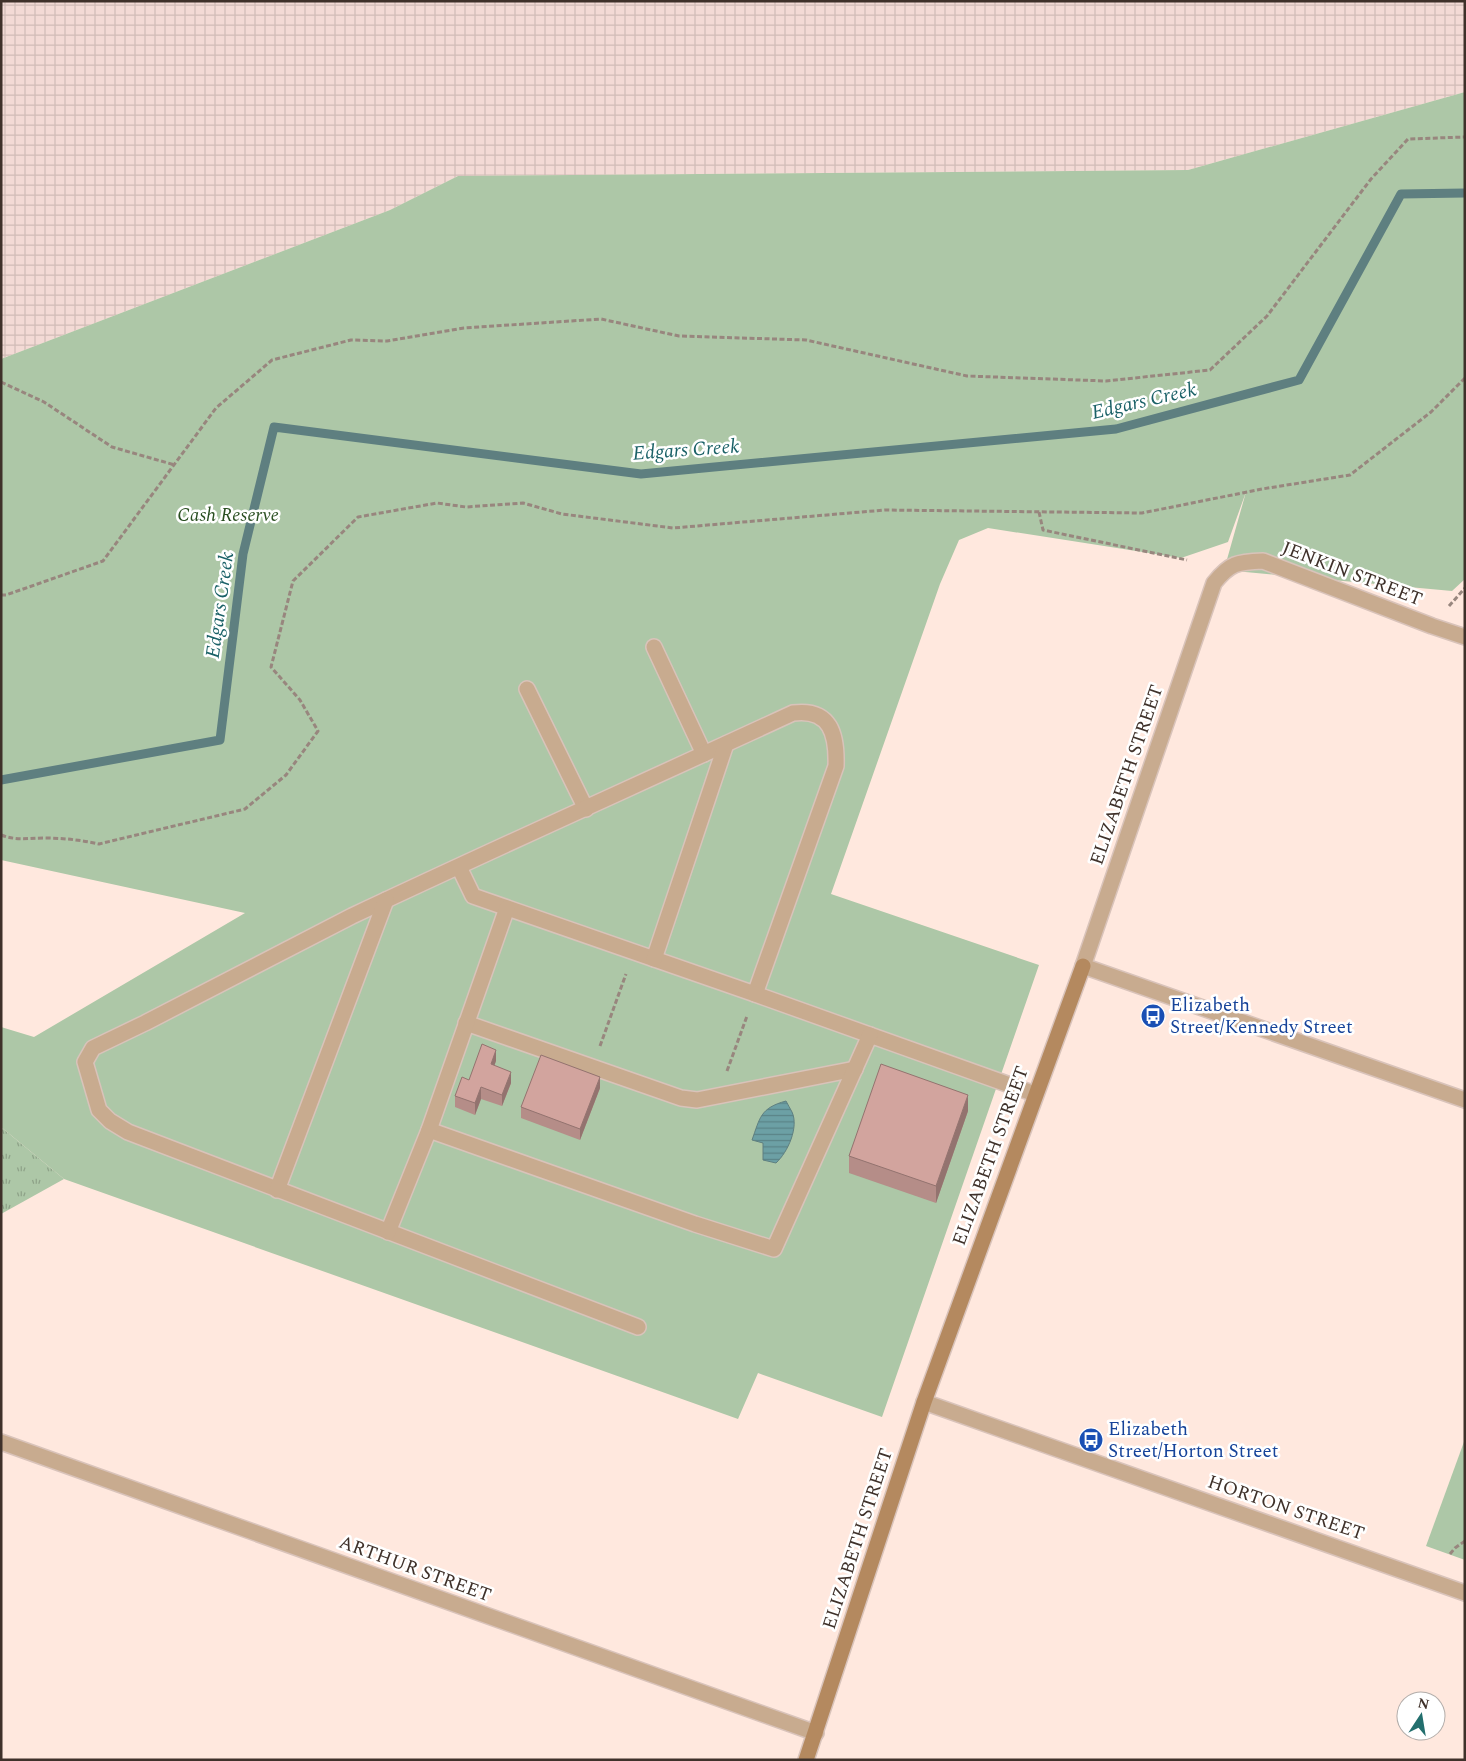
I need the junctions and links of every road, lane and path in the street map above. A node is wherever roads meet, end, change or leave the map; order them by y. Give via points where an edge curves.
1 (1465, 137) edge
2 (1465, 378) edge
3 (1, 382) edge
4 (175, 465) junction
5 (1040, 512) junction
6 (1187, 560) dead end
7 (1224, 570) joint
8 (1, 595) edge
9 (1465, 637) edge
10 (654, 647) dead end
11 (527, 689) dead end
12 (726, 744) junction
13 (704, 754) junction
14 (586, 809) junction
15 (1, 835) edge
16 (459, 867) junction
17 (386, 900) junction
18 (507, 908) junction
19 (634, 952) junction
20 (654, 959) junction
21 (1083, 966) junction
22 (755, 994) junction
23 (466, 1023) junction
24 (870, 1035) junction
25 (592, 1067) junction
26 (855, 1069) junction
27 (1035, 1094) junction
28 (718, 1095) junction
29 (1465, 1100) edge
30 (429, 1130) junction
31 (278, 1190) junction
32 (388, 1232) junction
33 (638, 1327) dead end
34 (924, 1402) junction
35 (1, 1442) edge
36 (1465, 1541) edge
37 (1450, 1554) dead end
38 (1465, 1593) edge
39 (816, 1733) junction
40 (806, 1760) edge

1 - 4 path via 1408,140 1371,179 1267,316 1210,370 1106,381 968,376 806,340 679,336 601,319 464,328 387,341 350,340 272,360 216,408
2 - 5 path via 1431,412 1350,475 1142,513
3 - 4 path via 44,402 112,447
4 - 8 path via 103,561
5 - 6 path via 1043,530
5 - 15 path via 885,510 673,528 562,514 523,503 437,504 358,517 293,581 271,667 300,700 318,731 286,775 245,809 99,844 44,838 12,839
7 - 9 street, JENKIN STREET via 1240,562 1262,561
7 - 21 street, ELIZABETH STREET via 1214,583
10 - 13 street
11 - 14 street
12 - 13 street
12 - 20 street
12 - 22 street via 793,713 805,711 828,723 837,748 832,778
13 - 14 street
14 - 16 street
16 - 17 street
16 - 18 street via 473,896
17 - 31 street
17 - 31 street via 93,1048 85,1062 99,1110 110,1121 128,1132
18 - 19 street
18 - 23 street
19 - 20 street
19 - 25 path
20 - 22 street
21 - 27 street, ELIZABETH STREET
21 - 29 street
22 - 24 street
22 - 28 path
23 - 25 street
23 - 30 street
24 - 26 street
24 - 27 street
25 - 28 street via 681,1098 696,1100
26 - 28 street
26 - 30 street via 774,1248 694,1224
27 - 34 street, ELIZABETH STREET
30 - 32 street
31 - 32 street
32 - 33 street
34 - 38 street, HORTON STREET
34 - 39 street, ELIZABETH STREET
35 - 39 street, ARTHUR STREET
36 - 37 path
39 - 40 street, ELIZABETH STREET

